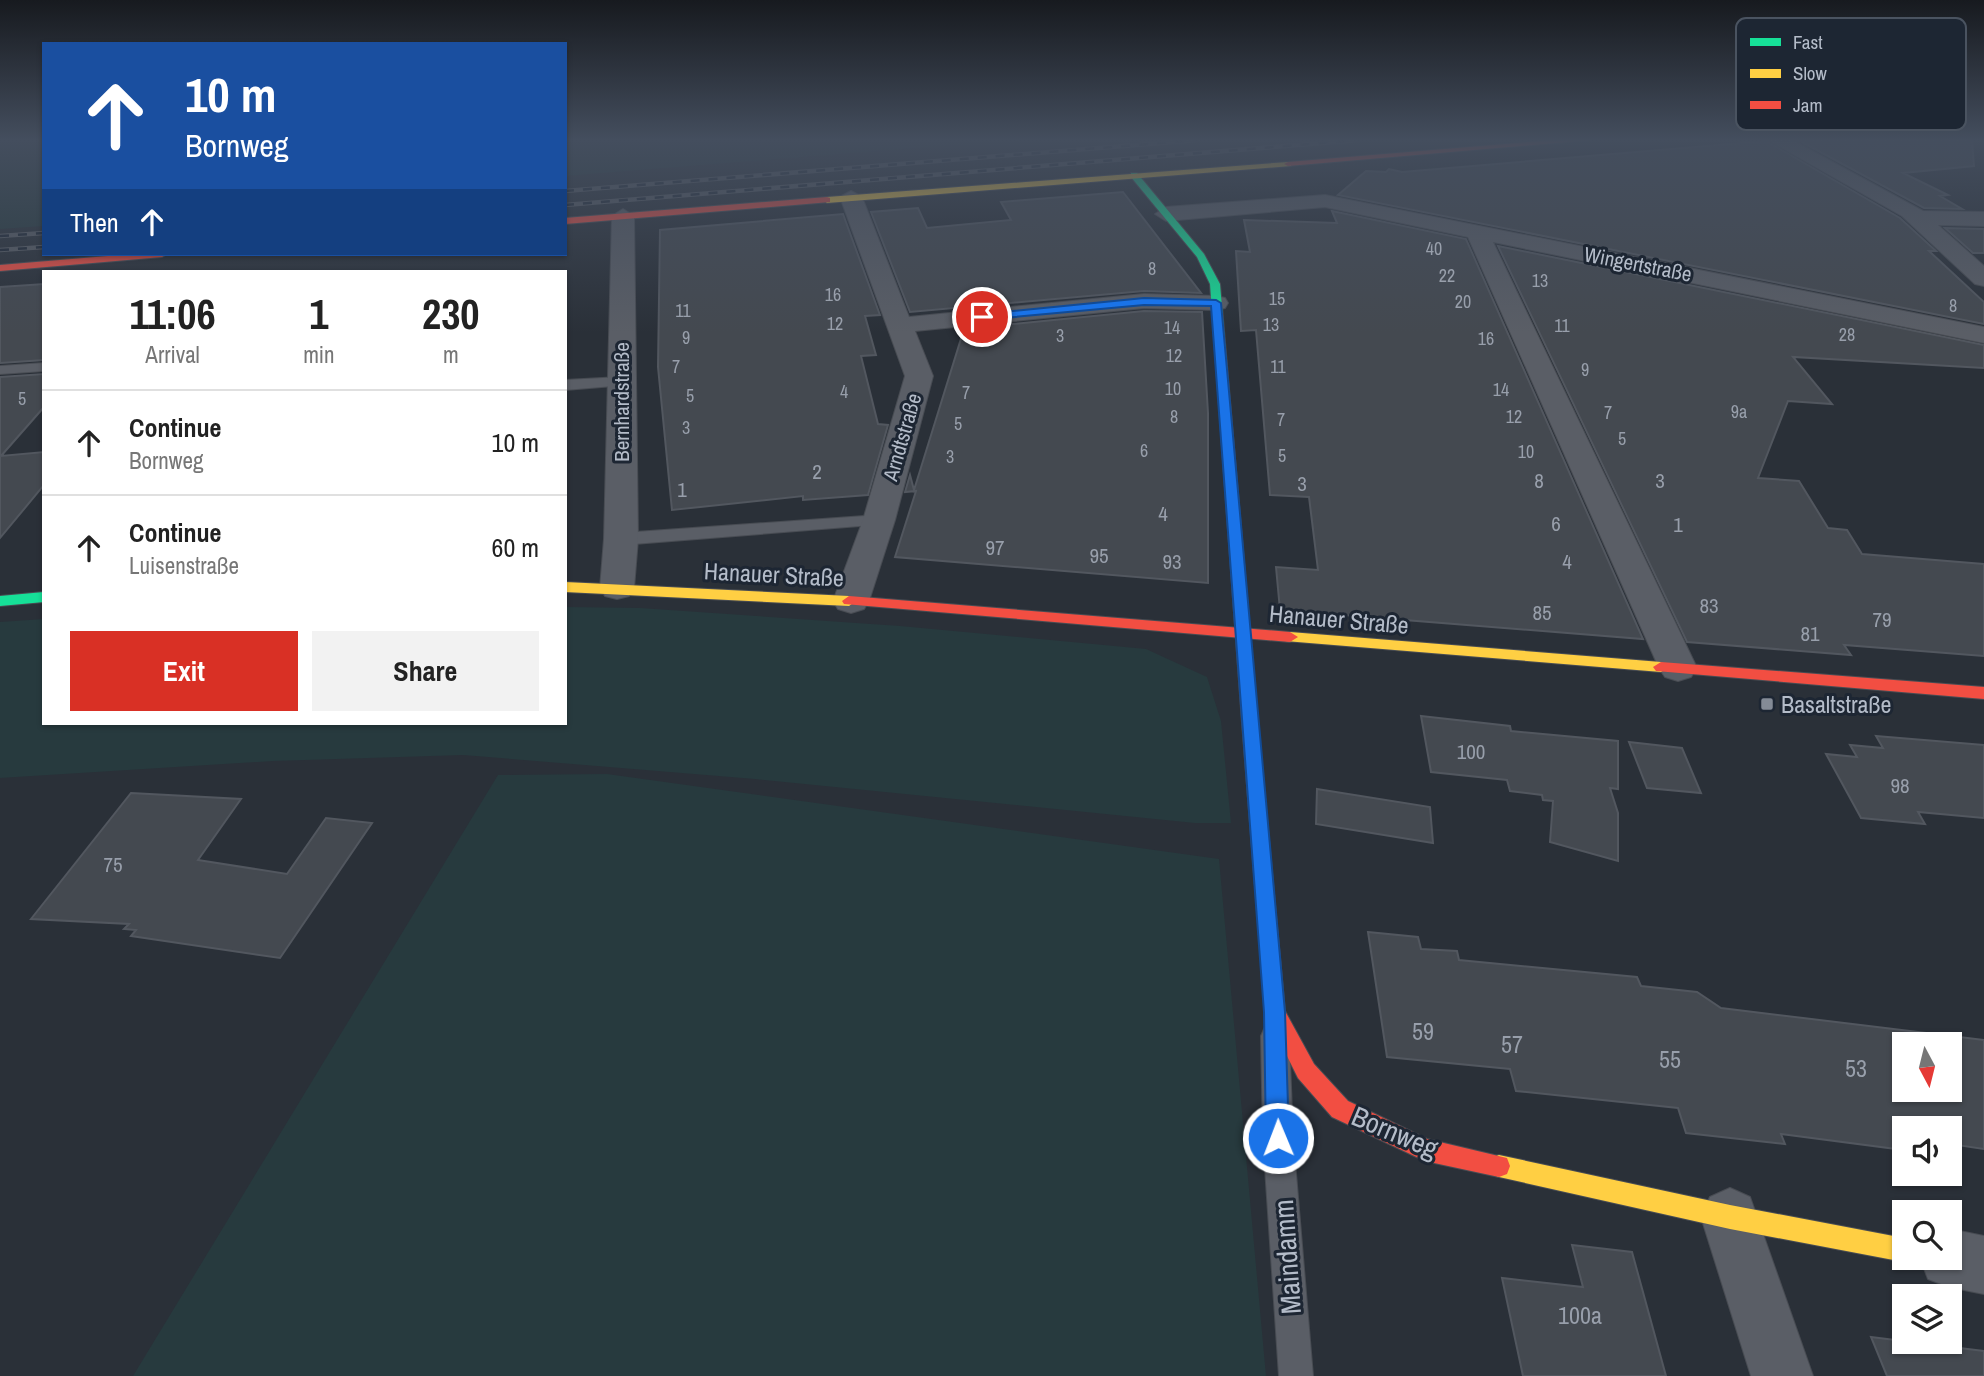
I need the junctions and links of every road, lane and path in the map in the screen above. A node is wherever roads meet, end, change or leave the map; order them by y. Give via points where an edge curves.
1 (764, 204) edge
2 (854, 204) edge
3 (1158, 204) edge
4 (1267, 204) edge
5 (1333, 204) edge
6 (1897, 204) edge
7 (1166, 214) junction
8 (623, 216) junction
9 (1919, 218) junction
10 (1984, 219) edge
11 (567, 221) edge
12 (1477, 232) junction
13 (139, 256) edge
14 (0, 268) edge
15 (1984, 279) edge
16 (1216, 303) junction
17 (901, 325) junction
18 (1984, 335) edge
19 (42, 367) edge
20 (0, 370) edge
21 (621, 382) junction
22 (567, 385) edge
23 (879, 520) junction
24 (621, 539) junction
25 (567, 587) edge
26 (617, 588) junction
27 (42, 597) edge
28 (0, 601) edge
29 (850, 601) junction
30 (1244, 634) junction
31 (1678, 668) junction
32 (1984, 692) edge
33 (1275, 1012) junction
34 (1730, 1217) junction
35 (1892, 1248) edge
36 (1962, 1261) edge
37 (1984, 1265) edge
38 (1296, 1376) edge
39 (1782, 1376) edge

1 - 8 main road
2 - 17 street, Arndtstraße
3 - 7 main road, Bornweg
4 - 7 street, Wingertstraße
5 - 12 street, Wingertstraße
6 - 9 street
7 - 16 main road, Bornweg via 1208,266
8 - 11 main road
8 - 21 street, Bernhardstraße
9 - 10 street
9 - 15 street
12 - 18 street, Wingertstraße
12 - 31 street
13 - 14 main road
16 - 17 street via 1144,302
16 - 30 main road, Bornweg
17 - 23 street, Arndtstraße via 919,376
19 - 20 lane
21 - 22 lane
21 - 24 street, Bernhardstraße
23 - 24 lane
23 - 29 street, Arndtstraße
24 - 26 street, Bernhardstraße
25 - 26 main road, Hanauer Straße
26 - 29 main road, Hanauer Straße
27 - 28 main road
29 - 30 main road, Hanauer Straße
30 - 31 main road, Hanauer Straße
30 - 33 main road, Bornweg
31 - 32 main road, Hanauer Straße
33 - 34 main road, Bornweg via 1306,1071 1340,1109 1376,1129 1424,1150
33 - 38 lane, Maindamm via 1278,1138
34 - 35 main road, Bornweg
34 - 39 street
36 - 37 street

